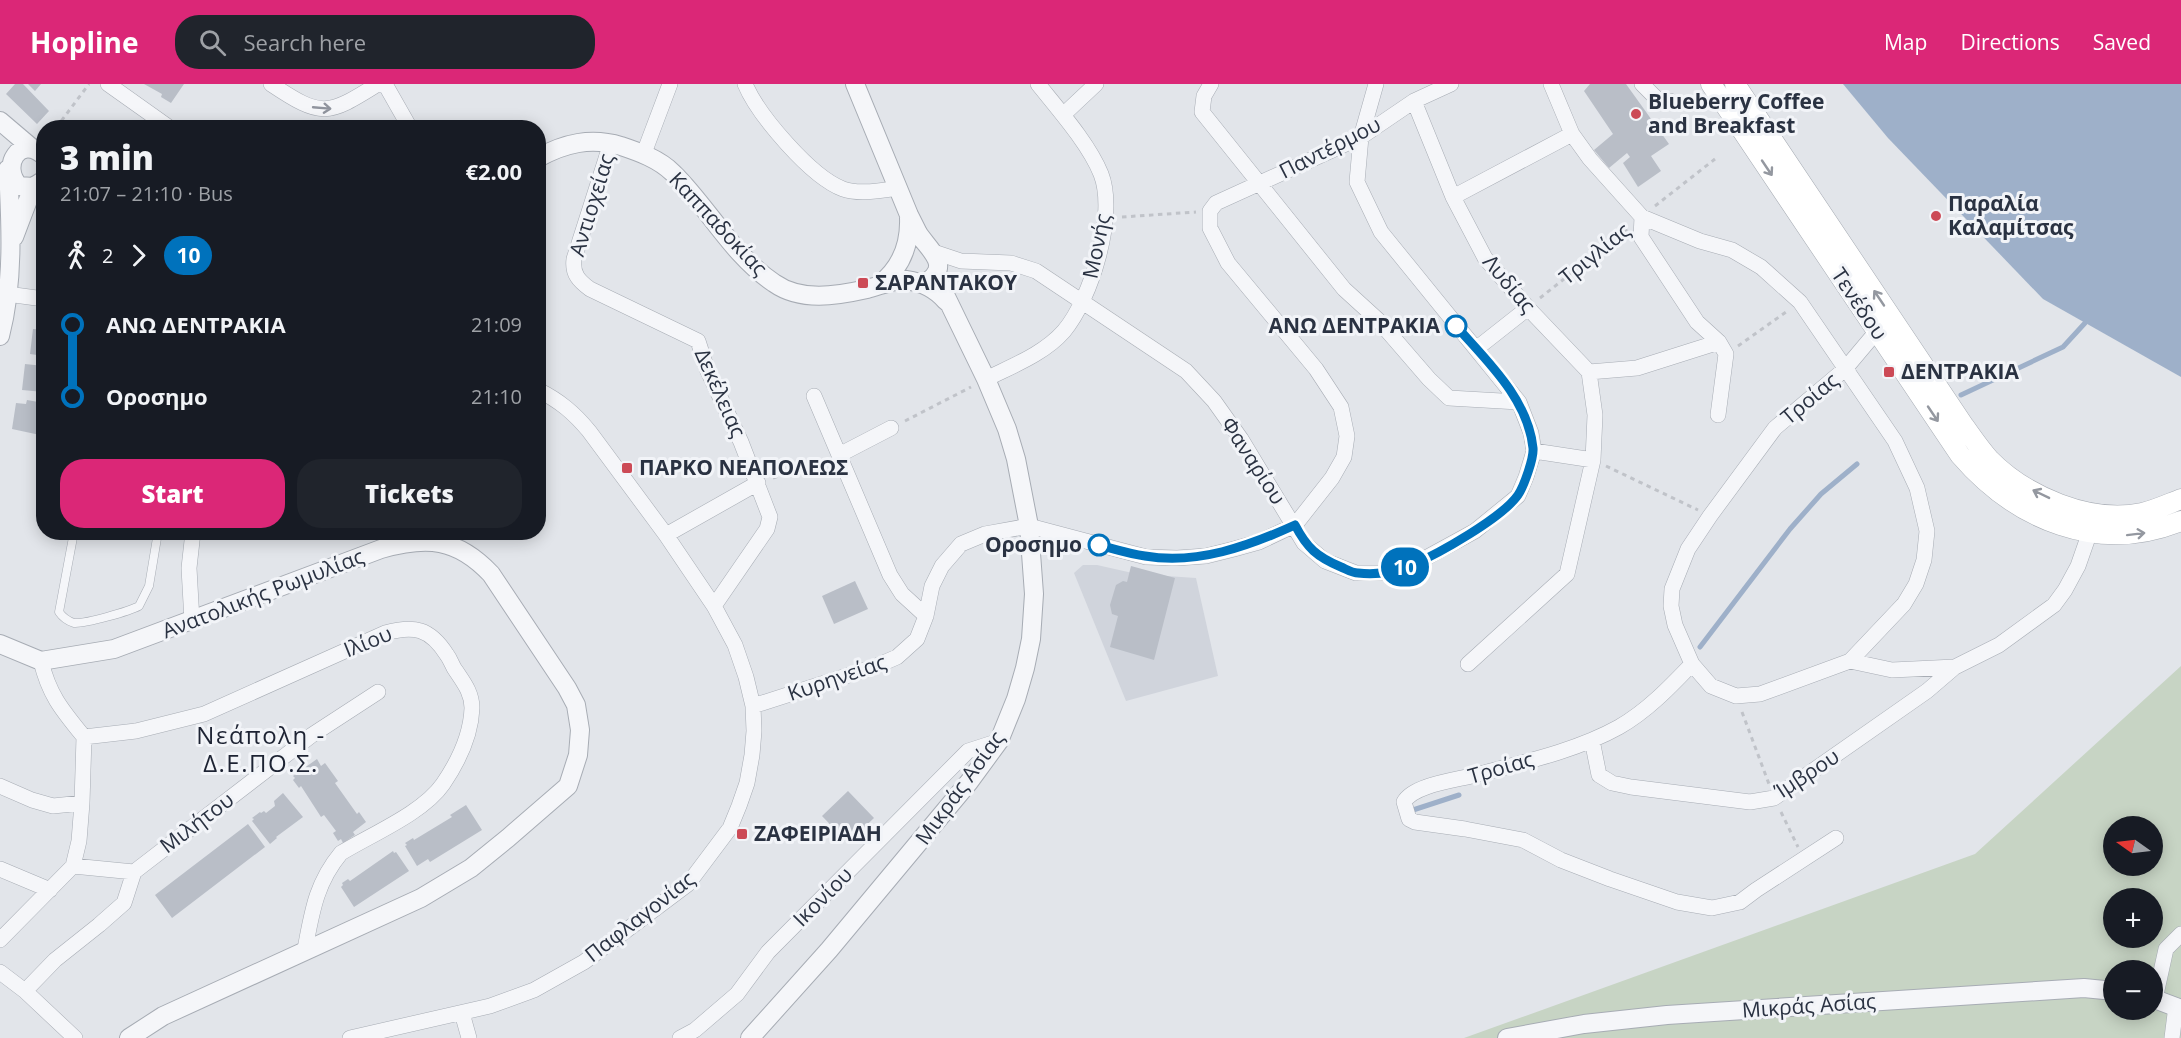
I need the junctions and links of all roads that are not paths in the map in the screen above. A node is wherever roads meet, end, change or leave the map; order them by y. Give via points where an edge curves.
1 (108, 84) edge
2 (271, 84) edge
3 (378, 84) edge
4 (385, 84) edge
5 (670, 84) edge
6 (745, 84) edge
7 (855, 84) edge
8 (1038, 84) edge
9 (1096, 84) edge
10 (1211, 84) edge
11 (1376, 84) edge
12 (1451, 84) edge
13 (1551, 84) edge
14 (1642, 84) edge
15 (1711, 84) edge
16 (1735, 84) edge
17 (1414, 101) junction
18 (1670, 101) dead end
19 (1063, 115) junction
20 (159, 120) edge
21 (405, 120) edge
22 (0, 121) edge
23 (1572, 134) junction
24 (1361, 137) junction
25 (611, 143) junction
26 (36, 150) edge
27 (36, 152) edge
28 (644, 153) junction
29 (546, 154) edge
30 (5, 161) edge
31 (36, 184) edge
32 (1260, 184) junction
33 (899, 188) junction
34 (36, 192) edge
35 (1453, 197) junction
36 (909, 215) junction
37 (1642, 217) junction
38 (12, 245) junction
39 (931, 250) junction
40 (903, 255) junction
41 (983, 262) junction
42 (573, 268) joint
43 (922, 279) junction
44 (872, 287) junction
45 (7, 294) junction
46 (36, 298) edge
47 (1083, 300) junction
48 (1528, 308) junction
49 (1893, 320) junction
50 (1876, 331) junction
51 (0, 336) edge
52 (1723, 348) junction
53 (1476, 349) junction
54 (1845, 369) junction
55 (1589, 372) junction
56 (986, 379) junction
57 (546, 394) edge
58 (814, 396) dead end
59 (1520, 402) junction
60 (1718, 415) dead end
61 (891, 428) road end
62 (1534, 451) junction
63 (839, 455) junction
64 (1593, 460) junction
65 (758, 483) junction
66 (2181, 499) edge
67 (2096, 513) junction
68 (2181, 521) edge
69 (1295, 525) junction
70 (1029, 526) junction
71 (2090, 533) junction
72 (666, 534) junction
73 (72, 540) edge
74 (157, 540) edge
75 (192, 540) edge
76 (714, 606) junction
77 (926, 616) junction
78 (192, 621) junction
79 (0, 644) edge
80 (41, 661) junction
81 (1850, 661) junction
82 (1468, 664) dead end
83 (1692, 664) junction
84 (1955, 667) junction
85 (378, 692) dead end
86 (753, 706) junction
87 (84, 737) junction
88 (1593, 740) junction
89 (999, 741) junction
90 (0, 786) edge
91 (82, 803) junction
92 (1836, 838) dead end
93 (74, 866) junction
94 (0, 869) edge
95 (134, 872) junction
96 (50, 890) junction
97 (2181, 934) edge
98 (0, 940) edge
99 (305, 949) junction
100 (2163, 961) edge
101 (0, 972) edge
102 (2103, 990) edge
103 (25, 991) junction
104 (2163, 1001) edge
105 (2179, 1007) edge
106 (462, 1013) junction
107 (75, 1038) edge
108 (129, 1038) edge
109 (350, 1038) edge
110 (470, 1038) edge
111 (680, 1038) edge
112 (750, 1038) edge
113 (1507, 1038) edge
114 (2172, 1038) edge

1 - 20 street
2 -> 3 street via 301,104 328,110 345,105
4 - 21 street
5 - 28 street
6 - 33 street via 778,134 824,178 843,189
7 - 33 street
8 - 19 street, Μονής
9 - 19 street
10 - 32 street via 1202,112
11 - 24 street
12 - 17 street, Παντέρμου
13 - 23 street
14 - 18 street via 1658,100
15 -> 50 main road, Τενέδου
49 -> 16 main road, Τενέδου
17 - 24 street, Παντέρμου
17 - 35 street, Λυδίας
19 - 47 street, Μονής via 1091,156 1107,198 1099,249
22 - 26 street
23 - 35 street
23 - 37 street
24 - 32 street, Παντέρμου
24 - 53 street via 1357,182 1381,232
25 - 28 street, Καππαδοκίας
25 - 29 street, Καππαδοκίας via 574,143
25 - 42 street, Αντιοχείας
27 - 30 street via 20,150
28 - 44 street, Καππαδοκίας via 672,172 752,265 775,284 794,293 816,296
30 - 31 street via 9,176 19,186
30 - 38 street
32 - 59 street via 1344,289 1449,398
32 - 69 street, Παντέρμου via 1216,204 1209,212 1210,228 1228,263 1316,369 1341,407 1347,436 1344,457 1332,478
33 - 36 street
34 - 38 street
35 - 48 street, Λυδίας via 1485,258
36 - 39 street
36 - 40 street
37 - 52 street via 1641,237 1696,322
37 - 54 street via 1732,250 1761,267 1800,302
38 - 45 street
39 - 40 street via 916,246
39 - 41 street via 961,261
39 - 43 street via 938,263
40 - 43 street via 902,271
40 - 44 street via 889,277
41 - 43 street
41 - 47 street, Φαναρίου via 1011,263 1036,271
42 - 65 street, Δεκέλειας via 579,282 698,342
43 - 44 street, Καππαδοκίας
43 - 56 street, Μικράς Ασίας via 954,311
45 - 46 street
45 - 51 street
47 - 56 street, Μονής via 1050,344
47 - 69 street, Φαναρίου via 1186,371 1241,439
48 - 53 street
48 - 55 street, Λυδίας
49 - 50 street, Τροίας
67 -> 49 main road, Τενέδου via 2070,507 2034,491 1988,458
50 - 54 street, Τροίας
50 -> 71 main road, Τενέδου via 1960,455 1981,478 2024,509
52 - 55 street via 1637,368
52 - 60 street
53 - 59 street
54 - 81 street via 1895,441 1917,488 1927,531 1916,584 1904,604
54 - 83 street, Τροίας via 1775,428 1688,549 1672,589 1671,606
55 - 64 street via 1595,415
56 - 70 street, Μικράς Ασίας via 1010,439
57 - 72 street, Παφλαγονίας via 575,414
58 - 63 street
59 - 62 street
61 - 63 street
62 - 64 street
62 - 69 street, Φαναρίου via 1518,496 1475,531 1411,566 1382,573 1356,573 1325,561 1311,550
63 - 77 street via 890,576 902,594
64 - 82 street via 1567,574
65 - 72 street
65 - 76 street, Δεκέλειας via 770,517 767,529
66 - 67 main road, Τενέδου via 2141,513
67 - 71 street, Ίμβρου
71 -> 68 main road, Τενέδου via 2145,533
69 - 70 street via 1234,549 1177,558 1146,556
70 - 77 street, Κυρηνείας via 985,534 961,544 942,566
70 - 89 street, Μικράς Ασίας via 1034,594 1031,639 1016,699
71 - 84 street, Ίμβρου via 2078,566 2054,605 2000,645
72 - 76 street, Παφλαγονίας
73 - 74 lane via 59,612 79,623 140,606 149,586
75 - 78 street via 189,568
76 - 86 street, Παφλαγονίας via 735,645
77 - 86 street, Κυρηνείας via 916,639 897,657
78 - 80 street, Ανατολικής Ρωμυλίας via 114,649
78 - 99 street, Ανατολικής Ρωμυλίας via 381,549 402,543 438,542 466,552 491,574 576,705 580,742 568,786 471,868 422,898
79 - 80 street
80 - 87 street via 53,698
81 - 83 street via 1760,694 1736,696 1711,686
81 - 84 street, Ίμβρου via 1892,670
83 - 88 street, Τροίας via 1635,717
84 - 88 street, Ίμβρου via 1927,691 1773,798 1750,802 1612,783 1599,775
85 - 95 street, Μιλήτου via 312,735
86 - 106 street, Παφλαγονίας via 752,755 739,806 730,828 688,884 584,962 534,990
87 - 91 street
87 - 99 street, Ιλίου via 136,731 204,714 385,633 408,628 432,637 447,654 470,695 472,706 464,745 442,785 426,802 341,853 321,883
88 - 92 street, Τροίας via 1422,788 1408,795 1404,810 1415,822 1522,840 1610,879 1677,902 1712,908 1740,902
89 - 111 street, Ικονίου via 968,751 768,952 736,994
89 - 112 street, Μικράς Ασίας via 940,819
90 - 91 street via 53,806
91 - 93 street
93 - 95 street
93 - 96 street
94 - 96 street
95 - 103 street via 124,903 55,960
96 - 98 street
97 - 100 street via 2166,949
99 - 108 street, Ανατολικής Ρωμυλίας via 163,1016
101 - 103 street
102 - 113 street, Μικράς Ασίας via 1667,1015
103 - 107 street
104 - 105 street
105 - 114 street
106 - 109 street, Παφλαγονίας
106 - 110 street

